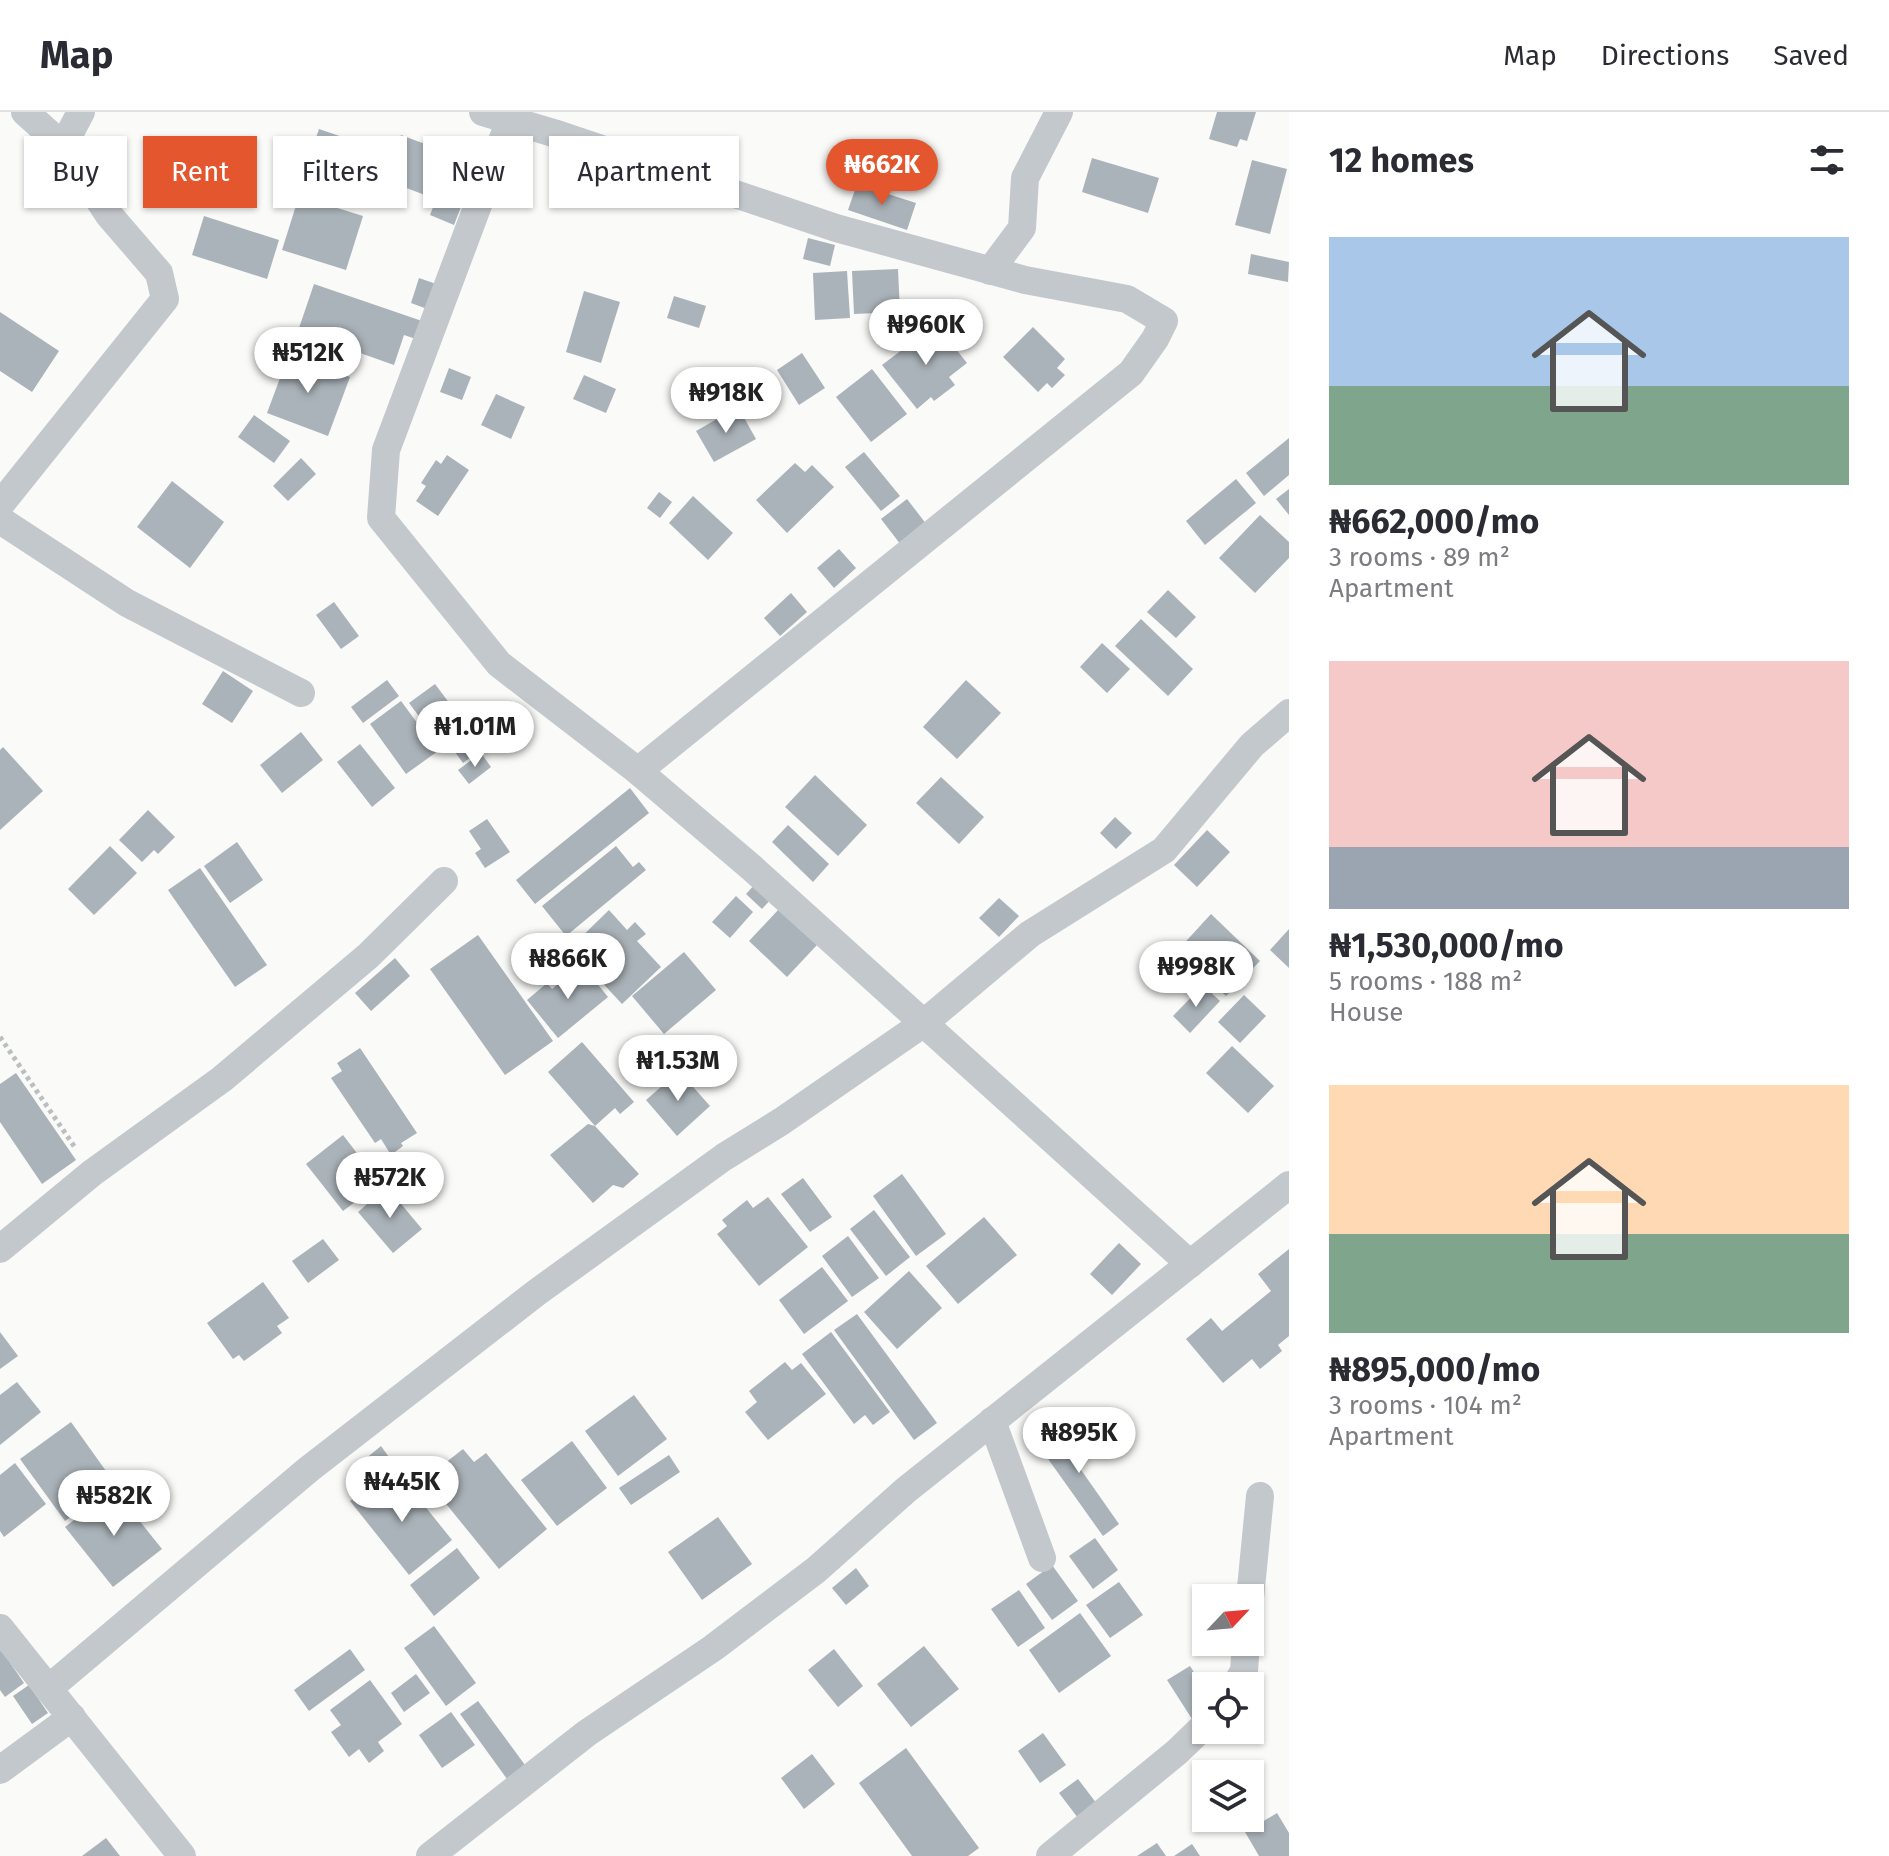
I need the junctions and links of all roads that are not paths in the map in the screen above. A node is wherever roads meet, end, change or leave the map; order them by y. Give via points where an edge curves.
1 (25, 112) edge
2 (81, 112) edge
3 (483, 112) edge
4 (1059, 112) edge
5 (510, 120) junction
6 (52, 136) edge
7 (68, 136) edge
8 (104, 208) edge
9 (990, 271) junction
10 (0, 505) edge
11 (0, 520) edge
12 (301, 693) dead end
13 (1289, 713) edge
14 (638, 771) junction
15 (444, 881) dead end
16 (924, 1023) junction
17 (1289, 1185) edge
18 (0, 1249) edge
19 (1190, 1264) junction
20 (992, 1421) junction
21 (1260, 1496) dead end
22 (1042, 1558) dead end
23 (1251, 1584) edge
24 (0, 1628) edge
25 (48, 1689) junction
26 (72, 1717) junction
27 (1192, 1738) edge
28 (0, 1770) edge
29 (182, 1856) edge
30 (430, 1856) edge
31 (1050, 1856) edge

1 - 6 street
2 - 7 street
3 - 5 street
4 - 9 street via 1025,178 1022,228
5 - 9 street via 836,228
5 - 14 street via 386,450 381,518 499,664
8 - 10 street via 159,273 165,299
9 - 14 street via 1127,299 1164,321 1131,373
11 - 12 street via 127,603
13 - 16 street via 1252,745 1164,850 1030,934
14 - 16 street
15 - 18 street via 368,956 222,1079 92,1173
16 - 19 street
16 - 25 street via 724,1157 536,1293 309,1469
17 - 19 street
19 - 20 street
20 - 22 street
20 - 30 street via 816,1570 587,1733
21 - 23 street
24 - 25 street
25 - 26 street
26 - 28 street
26 - 29 street
27 - 31 street

